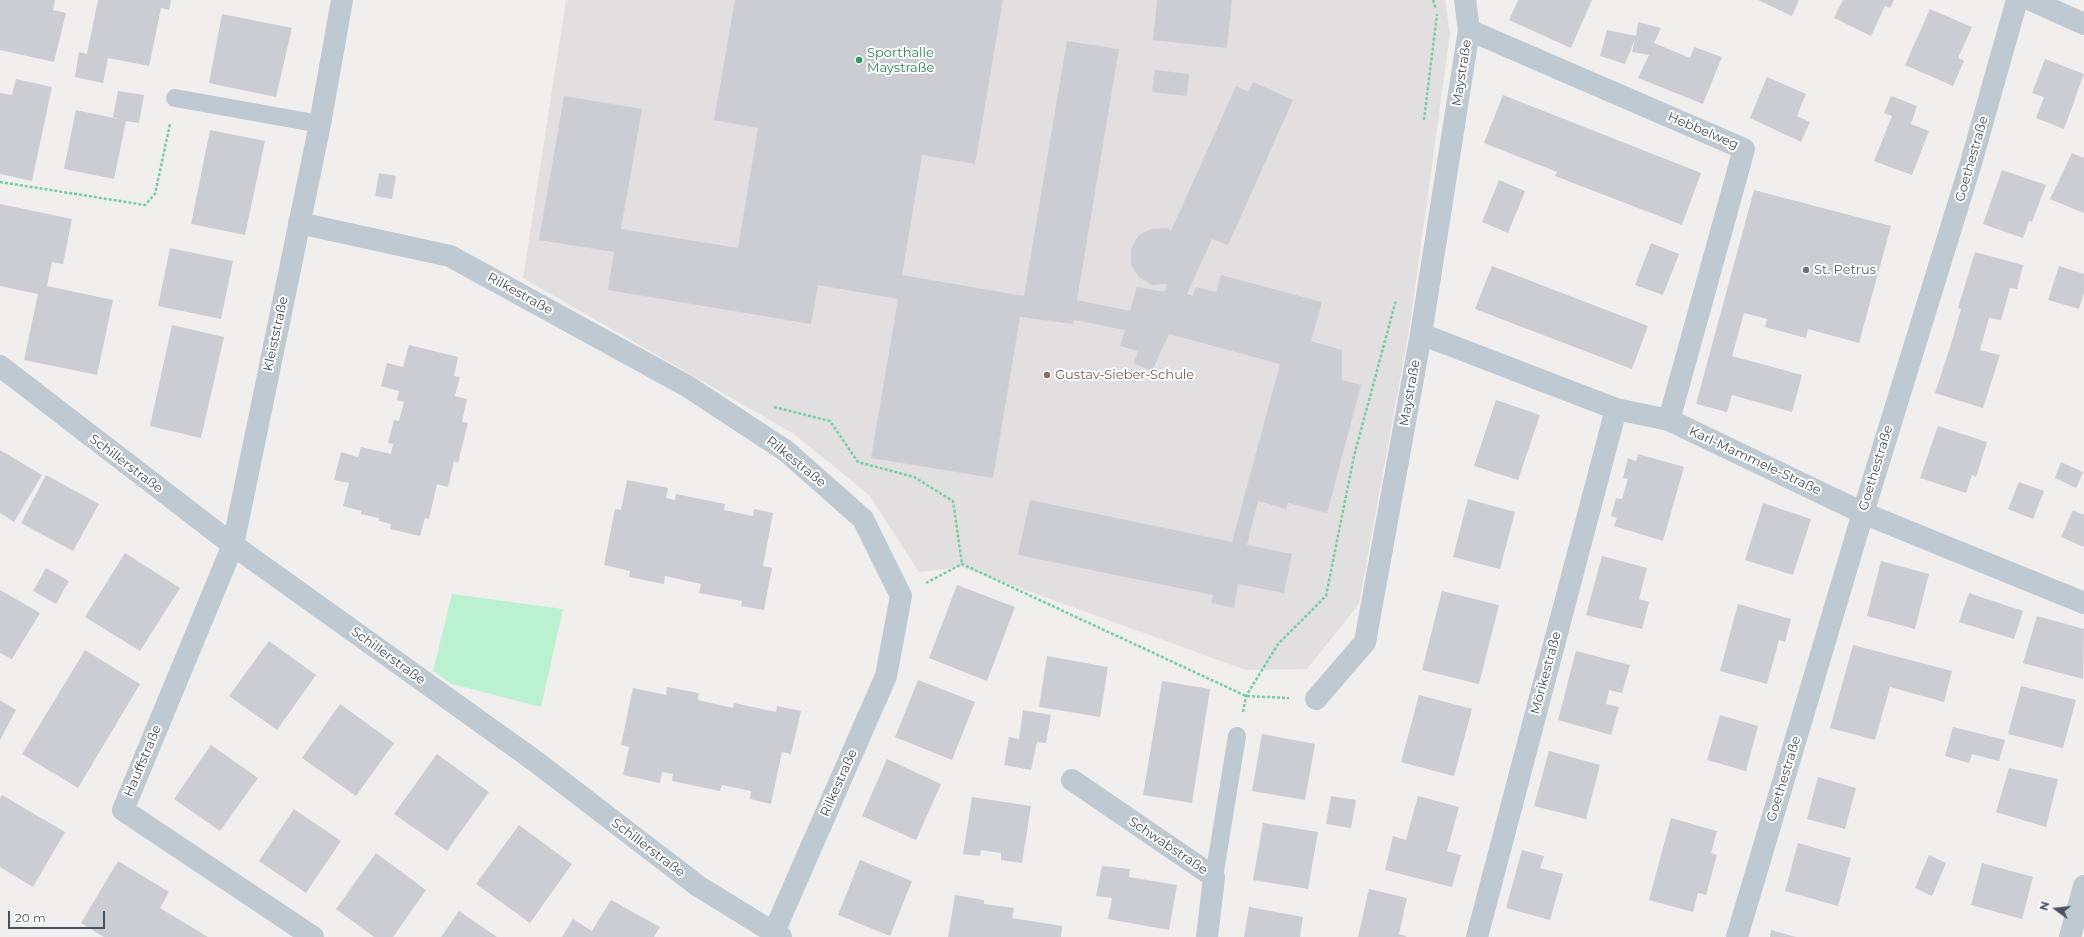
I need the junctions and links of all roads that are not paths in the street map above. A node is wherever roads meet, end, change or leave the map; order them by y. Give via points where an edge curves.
1 (342, 0) edge
2 (1465, 0) edge
3 (2017, 0) edge
4 (2032, 0) edge
5 (2084, 24) edge
6 (1469, 30) junction
7 (175, 98) road end
8 (320, 124) junction
9 (299, 223) junction
10 (1421, 334) junction
11 (1, 371) edge
12 (1616, 409) junction
13 (1669, 420) junction
14 (1863, 513) junction
15 (233, 545) junction
16 (2084, 603) edge
17 (1316, 699) road end
18 (1237, 736) dead end
19 (1072, 780) dead end
20 (1214, 877) junction
21 (2084, 886) edge
22 (778, 935) edge
23 (313, 937) edge
24 (1207, 937) edge
25 (1477, 937) edge
26 (1737, 937) edge
27 (2070, 937) edge

1 - 8 street, Kleiststraße
2 - 6 street, Maystraße
3 - 14 street, Goethestraße via 1971,163
4 - 5 street
6 - 10 street, Maystraße
6 - 13 street, Hebbelweg via 1744,148
7 - 8 lane
8 - 9 street, Kleiststraße
9 - 15 street, Kleiststraße
9 - 22 street, Rilkestraße via 450,256 687,386 786,451 863,519 901,596 886,676
10 - 12 street, Karl-Mammele-Straße
10 - 17 street, Maystraße via 1365,642
11 - 15 street, Schillerstraße
12 - 13 street, Karl-Mammele-Straße
12 - 25 street, Mörikestraße
13 - 14 street, Karl-Mammele-Straße
14 - 16 street, Karl-Mammele-Straße
14 - 26 street, Goethestraße
15 - 22 street, Schillerstraße via 535,761 698,886
15 - 23 street, Hauffstraße via 122,810
18 - 20 lane
19 - 20 street, Schwabstraße
20 - 24 street, Schwabstraße
21 - 27 street

